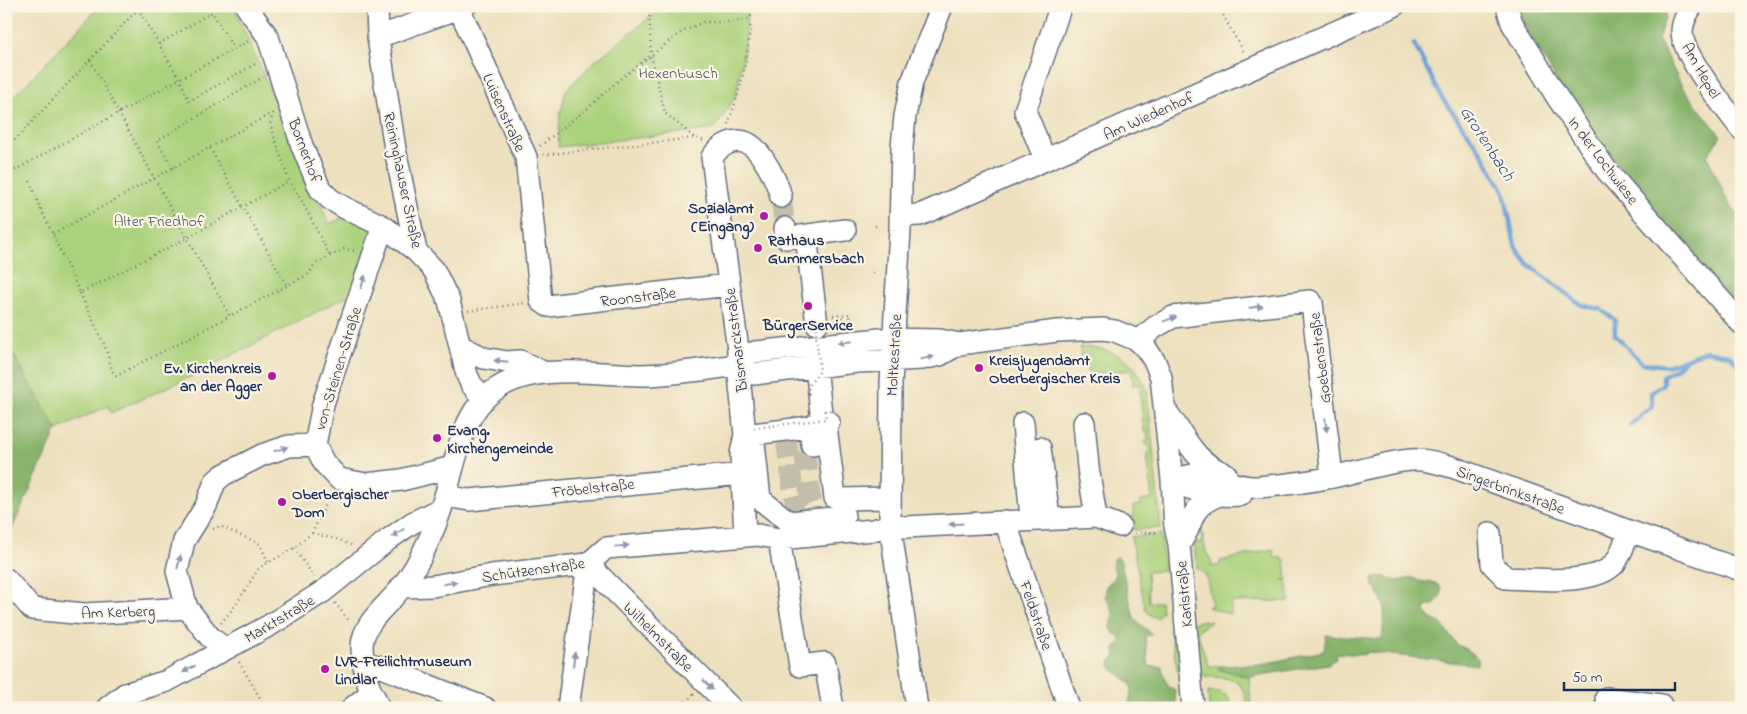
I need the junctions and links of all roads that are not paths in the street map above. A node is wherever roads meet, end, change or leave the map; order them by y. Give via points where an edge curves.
1 (246, 6) edge
2 (378, 6) edge
3 (1394, 6) edge
4 (1507, 6) edge
5 (1692, 6) edge
6 (462, 7) edge
7 (938, 7) edge
8 (1060, 7) edge
9 (378, 37) junction
10 (1741, 129) edge
11 (1045, 160) junction
12 (780, 197) tunnel mouth
13 (900, 216) junction
14 (382, 226) junction
15 (785, 228) dead end
16 (846, 230) dead end
17 (806, 236) junction
18 (416, 250) junction
19 (728, 285) junction
20 (545, 304) joint
21 (825, 320) road end
22 (1741, 323) edge
23 (894, 339) junction
24 (1139, 341) junction
25 (959, 344) junction
26 (460, 346) junction
27 (892, 360) junction
28 (738, 365) junction
29 (816, 366) junction
30 (543, 372) junction
31 (484, 399) junction
32 (1165, 411) junction
33 (826, 416) junction
34 (1023, 423) dead end
35 (1084, 423) dead end
36 (750, 441) junction
37 (315, 445) junction
38 (1040, 448) dead end
39 (453, 467) junction
40 (742, 474) junction
41 (1332, 477) junction
42 (1172, 480) junction
43 (1274, 486) junction
44 (1218, 495) junction
45 (890, 498) junction
46 (841, 499) junction
47 (443, 503) junction
48 (1096, 517) junction
49 (1040, 519) junction
50 (1005, 522) junction
51 (890, 525) junction
52 (1127, 530) road end
53 (1629, 531) junction
54 (1490, 533) dead end
55 (745, 536) junction
56 (1171, 538) junction
57 (779, 539) junction
58 (588, 564) junction
59 (1741, 570) edge
60 (6, 579) edge
61 (401, 587) junction
62 (188, 608) junction
63 (225, 649) junction
64 (364, 663) junction
65 (1606, 698) dead end
66 (374, 699) edge
67 (1192, 702) edge
68 (107, 708) edge
69 (352, 708) edge
70 (485, 708) edge
71 (568, 708) edge
72 (731, 708) edge
73 (833, 708) edge
74 (917, 708) edge
75 (1069, 708) edge
76 (1661, 708) edge

1 - 14 street, Bornerhof via 256,33 268,37 302,146 320,189 345,208
2 - 9 street, Reininghauser Straße
3 - 11 street, Am Wiedenhof
4 - 22 street, In der Lochwiese via 1512,23 1542,73 1607,171
5 - 10 street, Am Hepel via 1682,31 1684,44 1708,85
6 - 9 street
6 - 20 street, Luisenstraße via 526,157
7 - 13 street, Moltkestraße via 910,91 904,128
8 - 11 street via 1025,111
9 - 18 street, Reininghauser Straße via 395,149
11 - 13 street, Am Wiedenhof via 920,215
12 - 19 street, Bismarckstraße via 779,186 772,173 748,144 736,142 720,146 712,157
13 - 23 street, Moltkestraße
14 - 18 street, Bornerhof
37 -> 14 street, von-Steinen-Straße via 324,404
15 - 17 street via 786,238
16 - 17 street
17 - 21 street
18 - 26 street, Reininghauser Straße via 434,270 449,300
19 - 20 street, Roonstraße
19 - 28 street, Bismarckstraße
23 - 25 street via 940,340
23 - 27 street, Moltkestraße
23 -> 28 street via 755,352 748,354
24 - 25 street via 1116,332 1092,329
24 - 32 street, Karlstraße via 1162,377
24 -> 41 street, Goebenstraße via 1173,317 1310,301
27 -> 25 street via 940,355
30 -> 26 street via 520,361 484,358
26 - 31 street, Reininghauser Straße via 467,376
27 - 29 street
27 - 45 street, Moltkestraße
28 - 29 street via 754,374
28 - 30 street via 642,375
28 - 36 street, Bismarckstraße via 746,435
29 - 33 street
30 - 31 street via 508,383
31 - 39 street via 465,430
32 - 42 street, Karlstraße
32 - 43 street, Singerbrinkstraße via 1204,462 1234,477
33 - 36 street via 815,424 818,444 812,445 810,427 753,434
33 - 46 street via 835,498
34 - 49 street
35 - 48 street
36 - 40 street, Bismarckstraße via 741,454
36 - 46 street via 760,499 789,522 844,516
37 - 39 street, von-Steinen-Straße via 324,463 339,479 366,484 401,480
62 -> 37 street via 176,571 184,541 206,506 215,482 262,454 290,446
38 - 49 street
39 - 47 street
40 - 47 street, Fröbelstraße
40 - 55 street, Bismarckstraße
41 - 43 street, Singerbrinkstraße
41 - 53 street, Singerbrinkstraße via 1412,460 1432,462
42 - 43 street, Singerbrinkstraße via 1199,475 1235,485
42 - 44 street, Singerbrinkstraße via 1196,492
42 - 56 street, Karlstraße via 1175,527
43 - 44 street, Singerbrinkstraße via 1251,494
44 - 56 street via 1198,508 1191,517 1186,535
45 - 46 street
45 - 51 street, Moltkestraße
47 - 61 street via 420,559
47 -> 63 street, Marktstraße via 388,539 324,591
48 - 49 street
48 - 52 street
49 - 50 street
50 -> 51 street
50 - 75 street, Feldstraße
51 - 57 street, Schützenstraße via 873,530
51 - 74 street, Moltkestraße
53 - 54 street via 1615,563 1602,573 1579,579 1506,578 1492,564
53 - 59 street, Singerbrinkstraße
55 - 57 street, Schützenstraße
58 -> 55 street, Schützenstraße via 606,548
56 - 67 street, Karlstraße via 1181,565
57 - 73 street via 800,666 825,663
61 -> 58 street, Schützenstraße via 434,586 492,575
71 -> 58 street
58 -> 72 street, Wilhelmstraße
60 - 62 street, Am Kerberg via 32,609 86,614
61 - 64 street via 368,628 362,644
62 - 63 street via 210,637
63 -> 68 street, Marktstraße via 167,681 125,694
64 - 66 street
64 - 70 street via 382,667
65 - 76 street via 1661,705
66 - 69 street via 366,697

